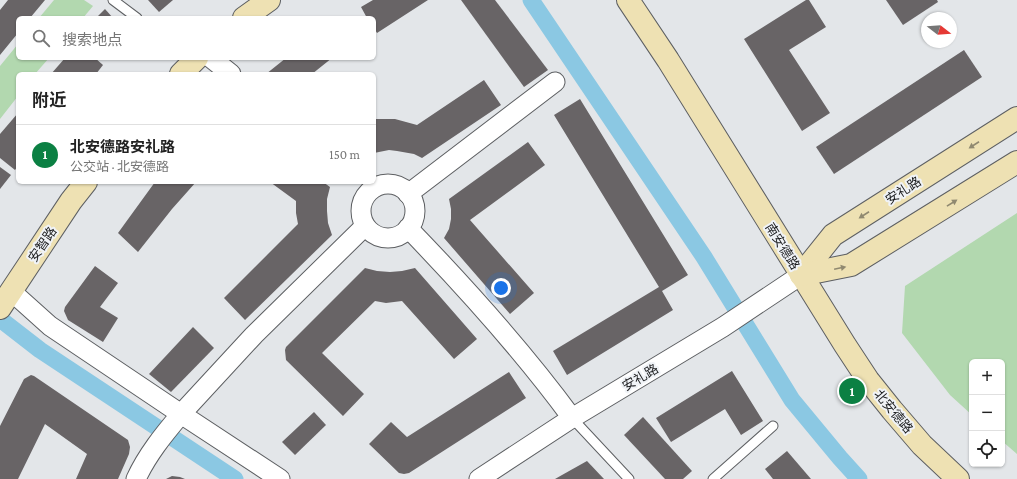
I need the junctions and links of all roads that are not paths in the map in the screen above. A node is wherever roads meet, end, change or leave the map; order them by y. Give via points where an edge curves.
1 (113, 0) edge
2 (269, 0) edge
3 (624, 0) edge
4 (628, 0) edge
5 (134, 16) edge
6 (247, 16) edge
7 (193, 62) edge
8 (225, 72) edge
9 (555, 82) dead end
10 (1017, 118) edge
11 (1017, 162) edge
12 (84, 184) edge
13 (363, 187) edge
14 (408, 194) junction
15 (365, 226) junction
16 (408, 228) junction
17 (801, 276) junction
18 (5, 300) edge
19 (572, 418) junction
20 (176, 419) junction
21 (773, 426) dead end
22 (136, 479) edge
23 (280, 479) edge
24 (479, 479) edge
25 (629, 479) edge
26 (713, 479) edge
27 (958, 479) edge

1 - 5 lane
2 - 6 street
3 - 17 street, 南安德路
4 - 17 street, 南安德路 via 668,60
7 - 8 street
9 - 14 street
10 -> 17 street, 安礼路 via 833,235
17 -> 11 street, 安礼路 via 851,265
12 - 18 street, 安智路
13 - 14 street via 383,184 400,186
13 - 15 street via 361,214
14 - 16 street via 415,213
15 - 16 street via 374,234 386,238 398,236
15 - 20 street via 254,334
16 - 19 street via 500,329
17 - 19 street, 安礼路 via 723,327
17 - 27 street, 北安德路 via 868,380 922,445
18 - 20 street via 50,326
19 - 24 street, 安礼路
19 - 25 lane
20 - 22 street via 142,466
20 - 23 street
21 - 26 lane

